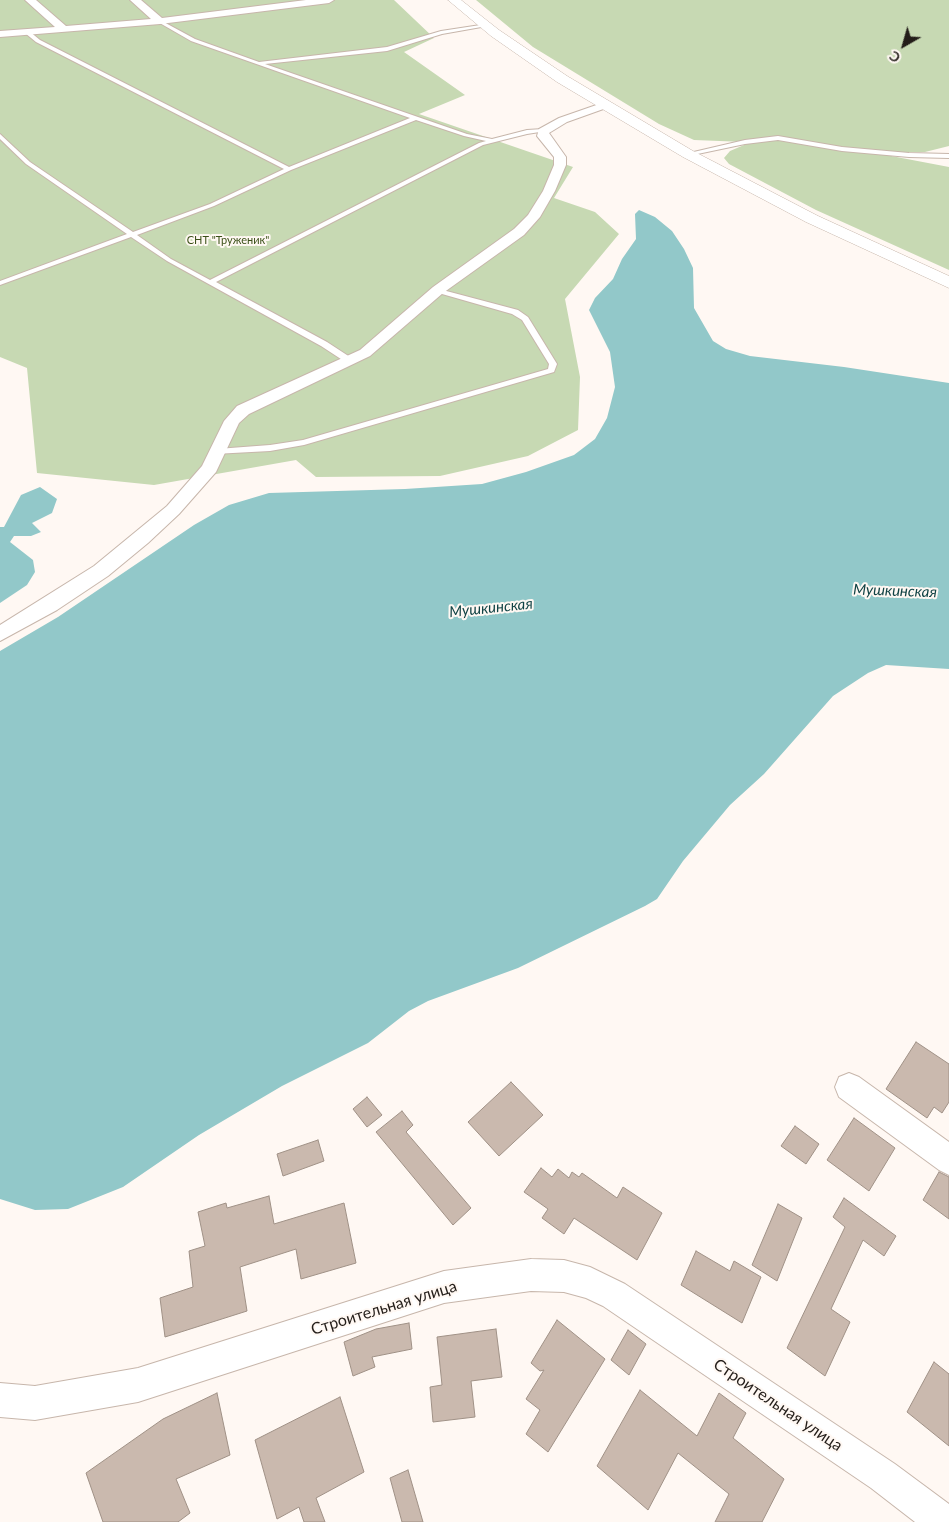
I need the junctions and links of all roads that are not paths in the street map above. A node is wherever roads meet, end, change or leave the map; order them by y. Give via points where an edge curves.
1 (30, 0) edge
2 (135, 0) edge
3 (241, 0) edge
4 (328, 0) edge
5 (454, 0) edge
6 (248, 10) junction
7 (160, 21) junction
8 (485, 25) junction
9 (64, 29) junction
10 (27, 32) junction
11 (0, 34) edge
12 (258, 64) junction
13 (605, 105) junction
14 (415, 118) junction
15 (543, 131) junction
16 (0, 136) edge
17 (492, 141) junction
18 (688, 154) junction
19 (949, 156) edge
20 (289, 169) junction
21 (133, 234) junction
22 (211, 282) junction
23 (0, 283) edge
24 (949, 283) edge
25 (438, 290) junction
26 (350, 361) junction
27 (217, 452) junction
28 (0, 634) edge
29 (849, 1087) dead end
30 (949, 1160) edge
31 (0, 1400) edge
32 (944, 1522) edge

1 - 9 street
2 - 7 street
3 - 6 street
4 - 6 street
5 - 8 street
6 - 7 street
7 - 9 street
7 - 12 lane via 193,40
8 - 12 lane via 441,33 387,49
8 - 13 street
9 - 10 street
10 - 11 street
10 - 20 lane via 38,41
12 - 14 lane
13 - 15 street
13 - 18 street
14 - 17 lane
14 - 20 lane
15 - 17 lane
15 - 25 street via 543,136 560,157 560,165 533,217 506,243
16 - 21 lane via 28,163
17 - 22 lane via 374,196
18 - 19 lane via 745,142 790,138 842,149
18 - 24 street via 812,219
20 - 21 lane via 212,205
21 - 22 lane via 169,260
21 - 23 lane
22 - 26 lane
25 - 26 street via 381,341
25 - 27 lane via 515,312 525,319 553,364 550,370 304,442
26 - 27 street via 243,410 232,421
27 - 28 street via 210,468 192,489 141,539 101,571
29 - 30 street
31 - 32 street, Строительная улица via 35,1403 138,1384 444,1287 531,1275 564,1276 590,1283 614,1295 883,1476

